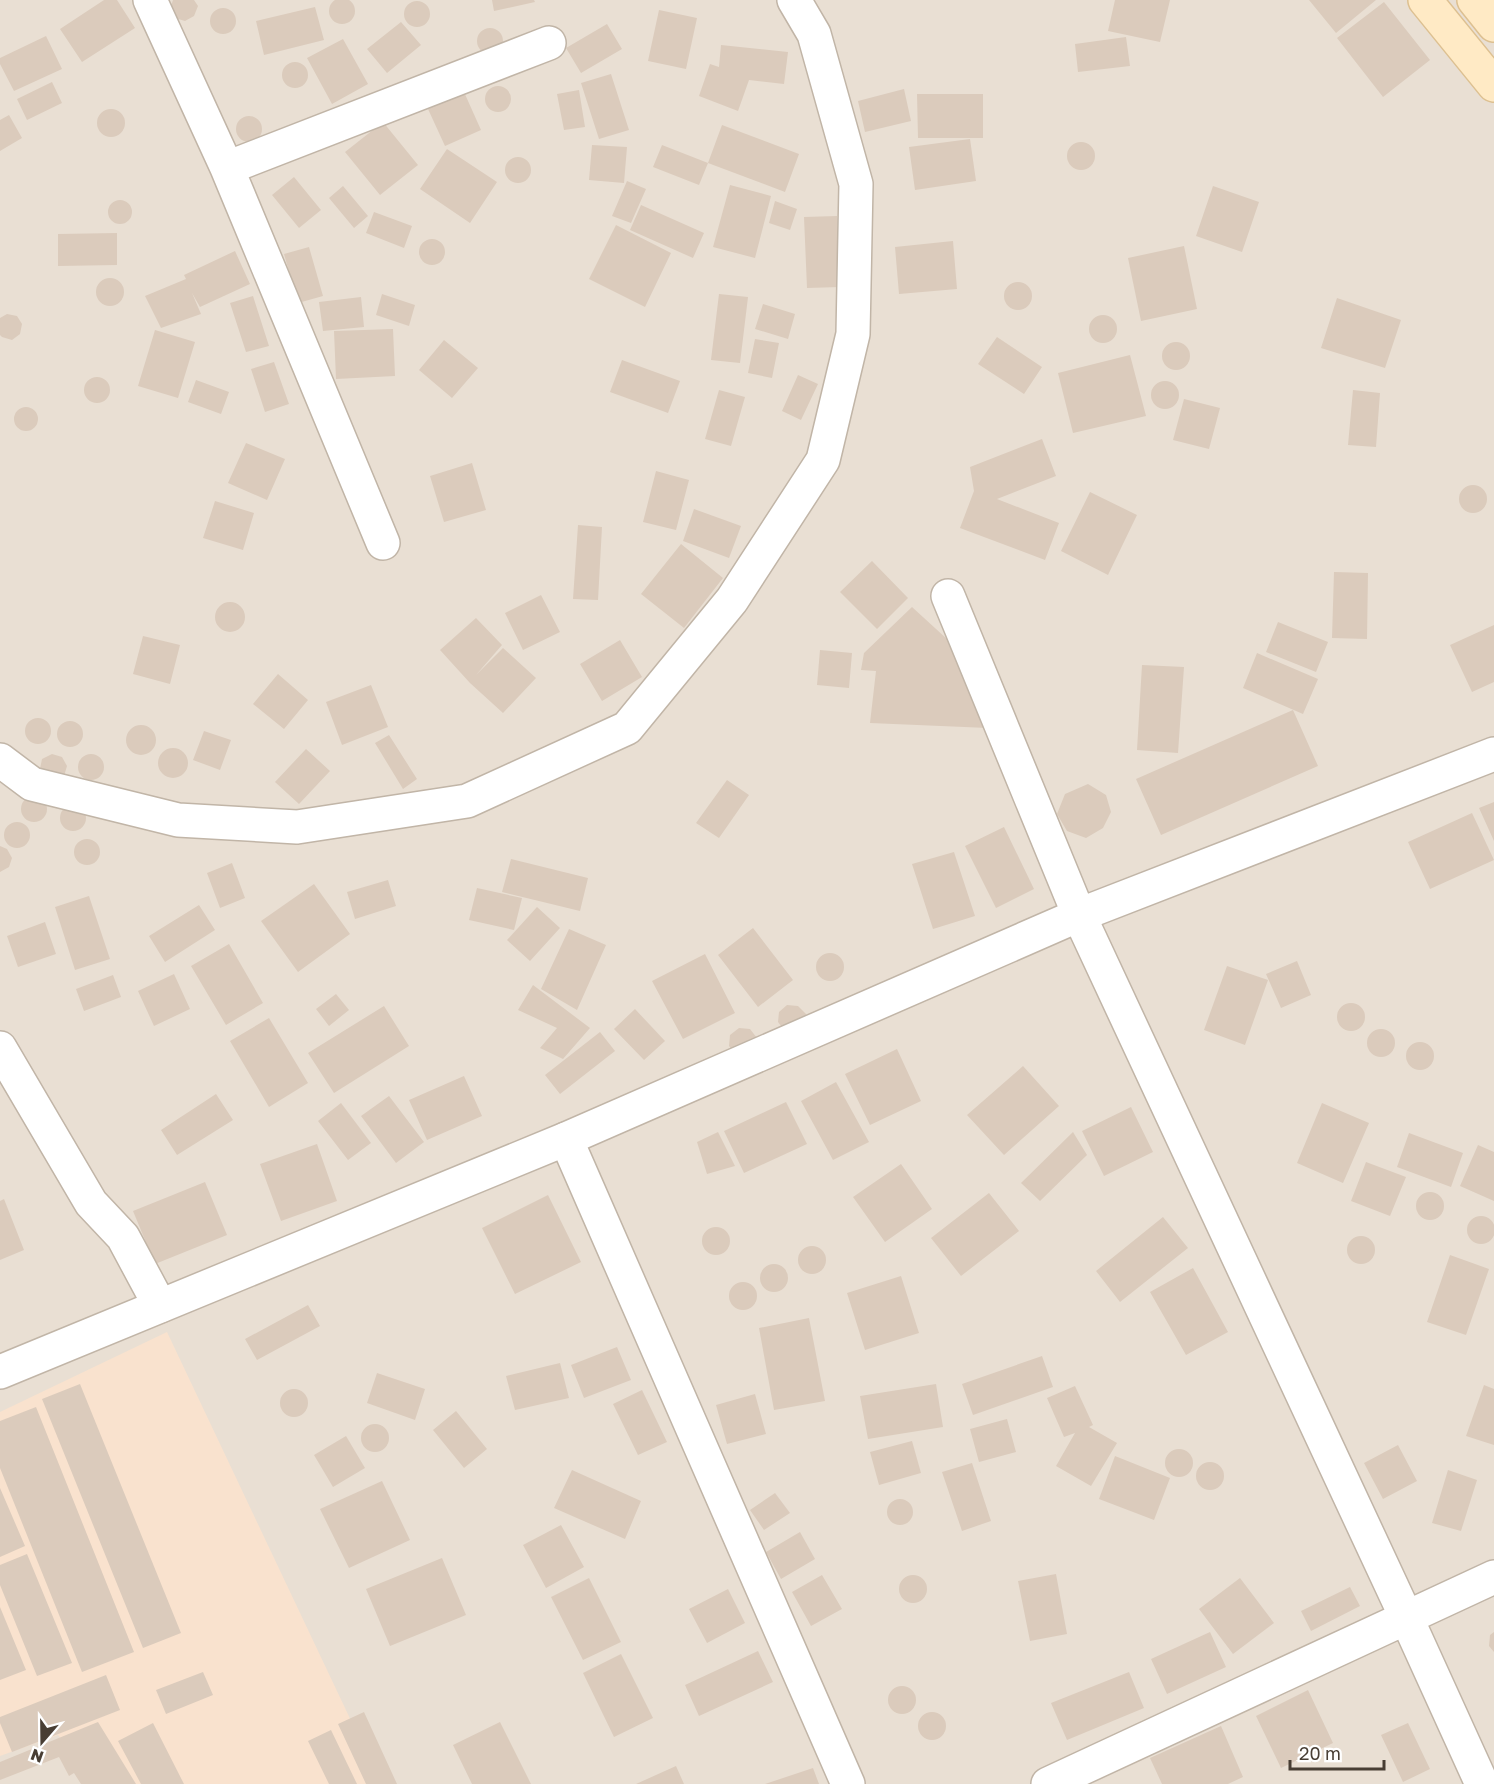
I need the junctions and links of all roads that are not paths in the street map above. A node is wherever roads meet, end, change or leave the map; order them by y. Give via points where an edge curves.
1 (150, 0) edge
2 (794, 0) edge
3 (1425, 0) edge
4 (1474, 0) edge
5 (1494, 25) edge
6 (549, 43) dead end
7 (1494, 85) edge
8 (227, 168) junction
9 (383, 543) dead end
10 (948, 596) dead end
11 (1494, 753) edge
12 (0, 760) edge
13 (1079, 915) junction
14 (0, 1048) edge
15 (566, 1139) junction
16 (160, 1306) junction
17 (0, 1372) edge
18 (1494, 1577) edge
19 (1407, 1619) junction
20 (848, 1784) edge
21 (1048, 1784) edge
22 (1482, 1784) edge

1 - 8 street
2 - 12 street via 814,34 856,184 853,334 823,460 732,600 627,728 467,801 297,827 178,820 32,784
3 - 7 main road
4 - 5 main road
6 - 8 street
8 - 9 street
10 - 13 street
11 - 13 street
13 - 15 street
13 - 19 street
14 - 16 street via 91,1203 123,1237
15 - 16 street
15 - 20 street
16 - 17 street
18 - 19 street
19 - 21 street
19 - 22 street

